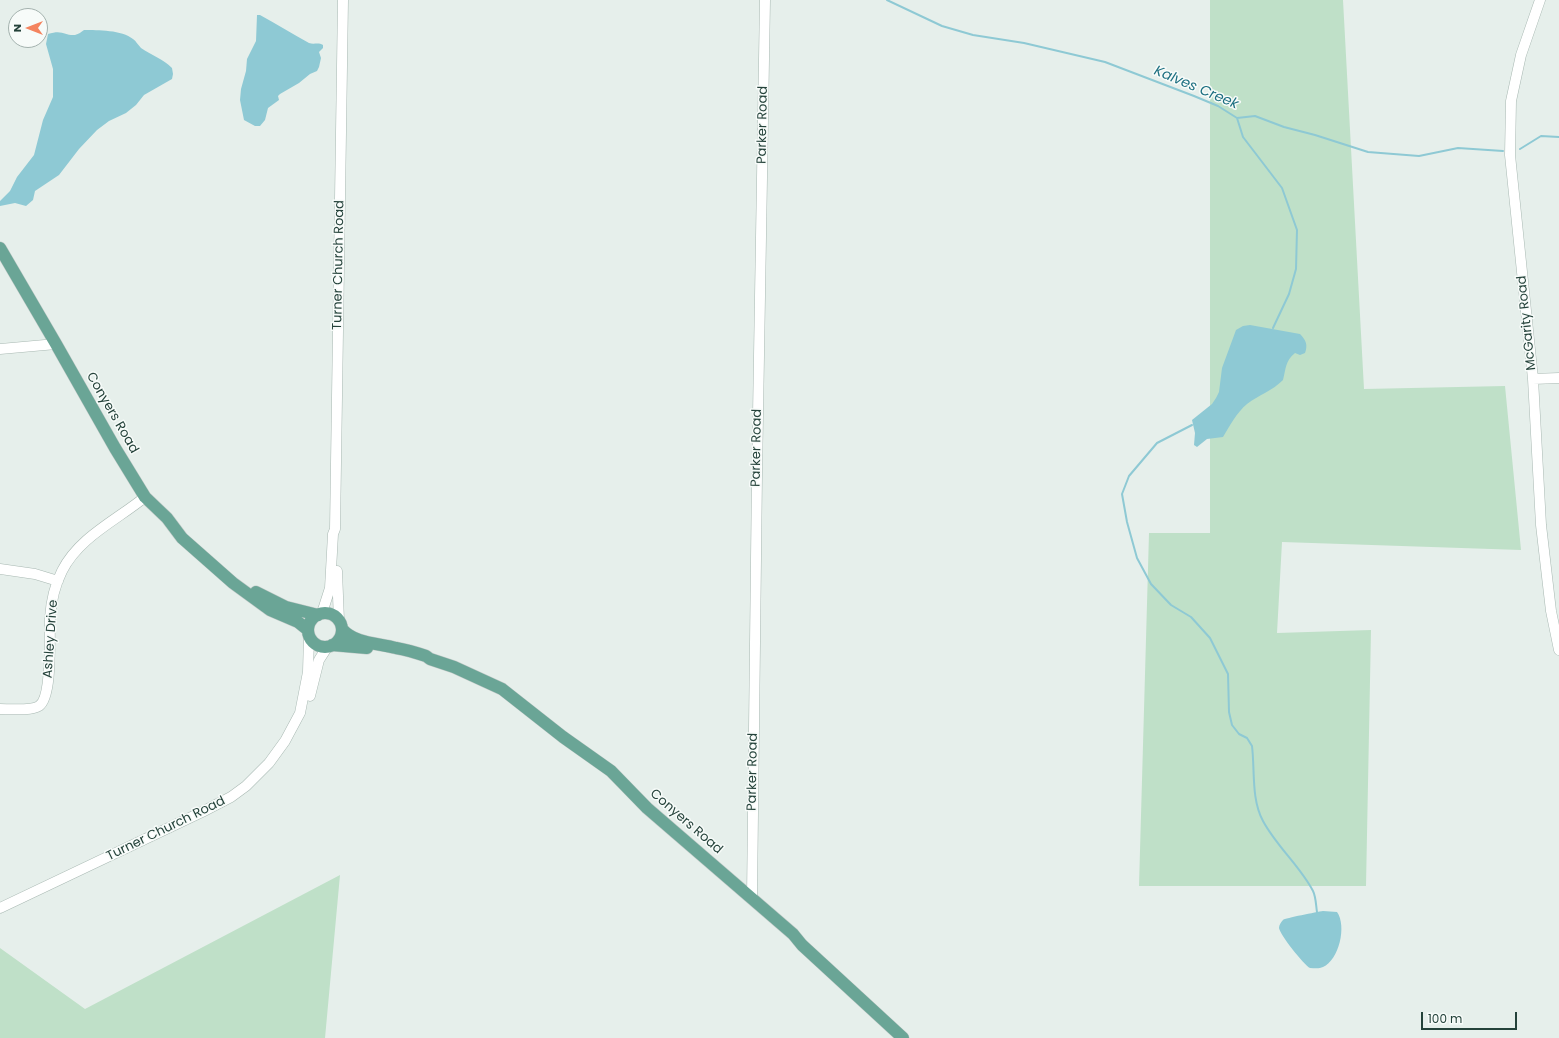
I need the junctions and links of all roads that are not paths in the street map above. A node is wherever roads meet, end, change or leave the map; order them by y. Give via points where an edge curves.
1 (343, 0) edge
2 (765, 0) edge
3 (1540, 0) edge
4 (0, 248) edge
5 (56, 344) junction
6 (0, 349) edge
7 (1559, 378) edge
8 (1533, 379) junction
9 (145, 497) junction
10 (335, 529) junction
11 (0, 569) edge
12 (223, 574) junction
13 (58, 581) junction
14 (320, 614) junction
15 (340, 625) junction
16 (308, 634) junction
17 (330, 646) junction
18 (1559, 650) edge
19 (430, 659) junction
20 (0, 709) edge
21 (300, 713) junction
22 (752, 897) junction
23 (0, 908) edge
24 (903, 1038) edge

1 - 10 street, Turner Church Road
2 - 22 street, Parker Road via 756,474
3 - 8 street, McGarity Road via 1521,55 1511,101 1510,155
4 - 5 main road, Conyers Road
5 - 6 street
5 - 9 main road, Conyers Road
7 - 8 street
8 - 18 street, McGarity Road via 1541,525 1551,611
9 - 12 main road, Conyers Road via 167,518 182,538
9 - 13 street, Ashley Drive via 78,548
10 - 14 street, Turner Church Road via 330,588
10 - 15 street, Turner Church Road
11 - 13 street via 35,574
12 - 14 main road, Conyers Road via 228,574 275,602 296,610
12 - 16 main road, Conyers Road via 270,610 298,622
13 - 20 street, Ashley Drive via 52,599 48,679 44,702 38,707 27,709
14 - 15 main road via 333,616
14 - 16 main road via 310,621
15 - 17 main road via 340,638
15 - 19 main road, Conyers Road via 349,636 358,640 397,648
16 - 17 main road via 317,645
16 - 21 street, Turner Church Road via 308,672
17 - 19 main road, Conyers Road via 384,651
17 - 21 street, Turner Church Road via 319,660 305,709
19 - 22 main road, Conyers Road via 454,666 502,689 563,738 611,771 647,808
21 - 23 street, Turner Church Road via 285,741 269,763 232,797
22 - 24 main road, Conyers Road

